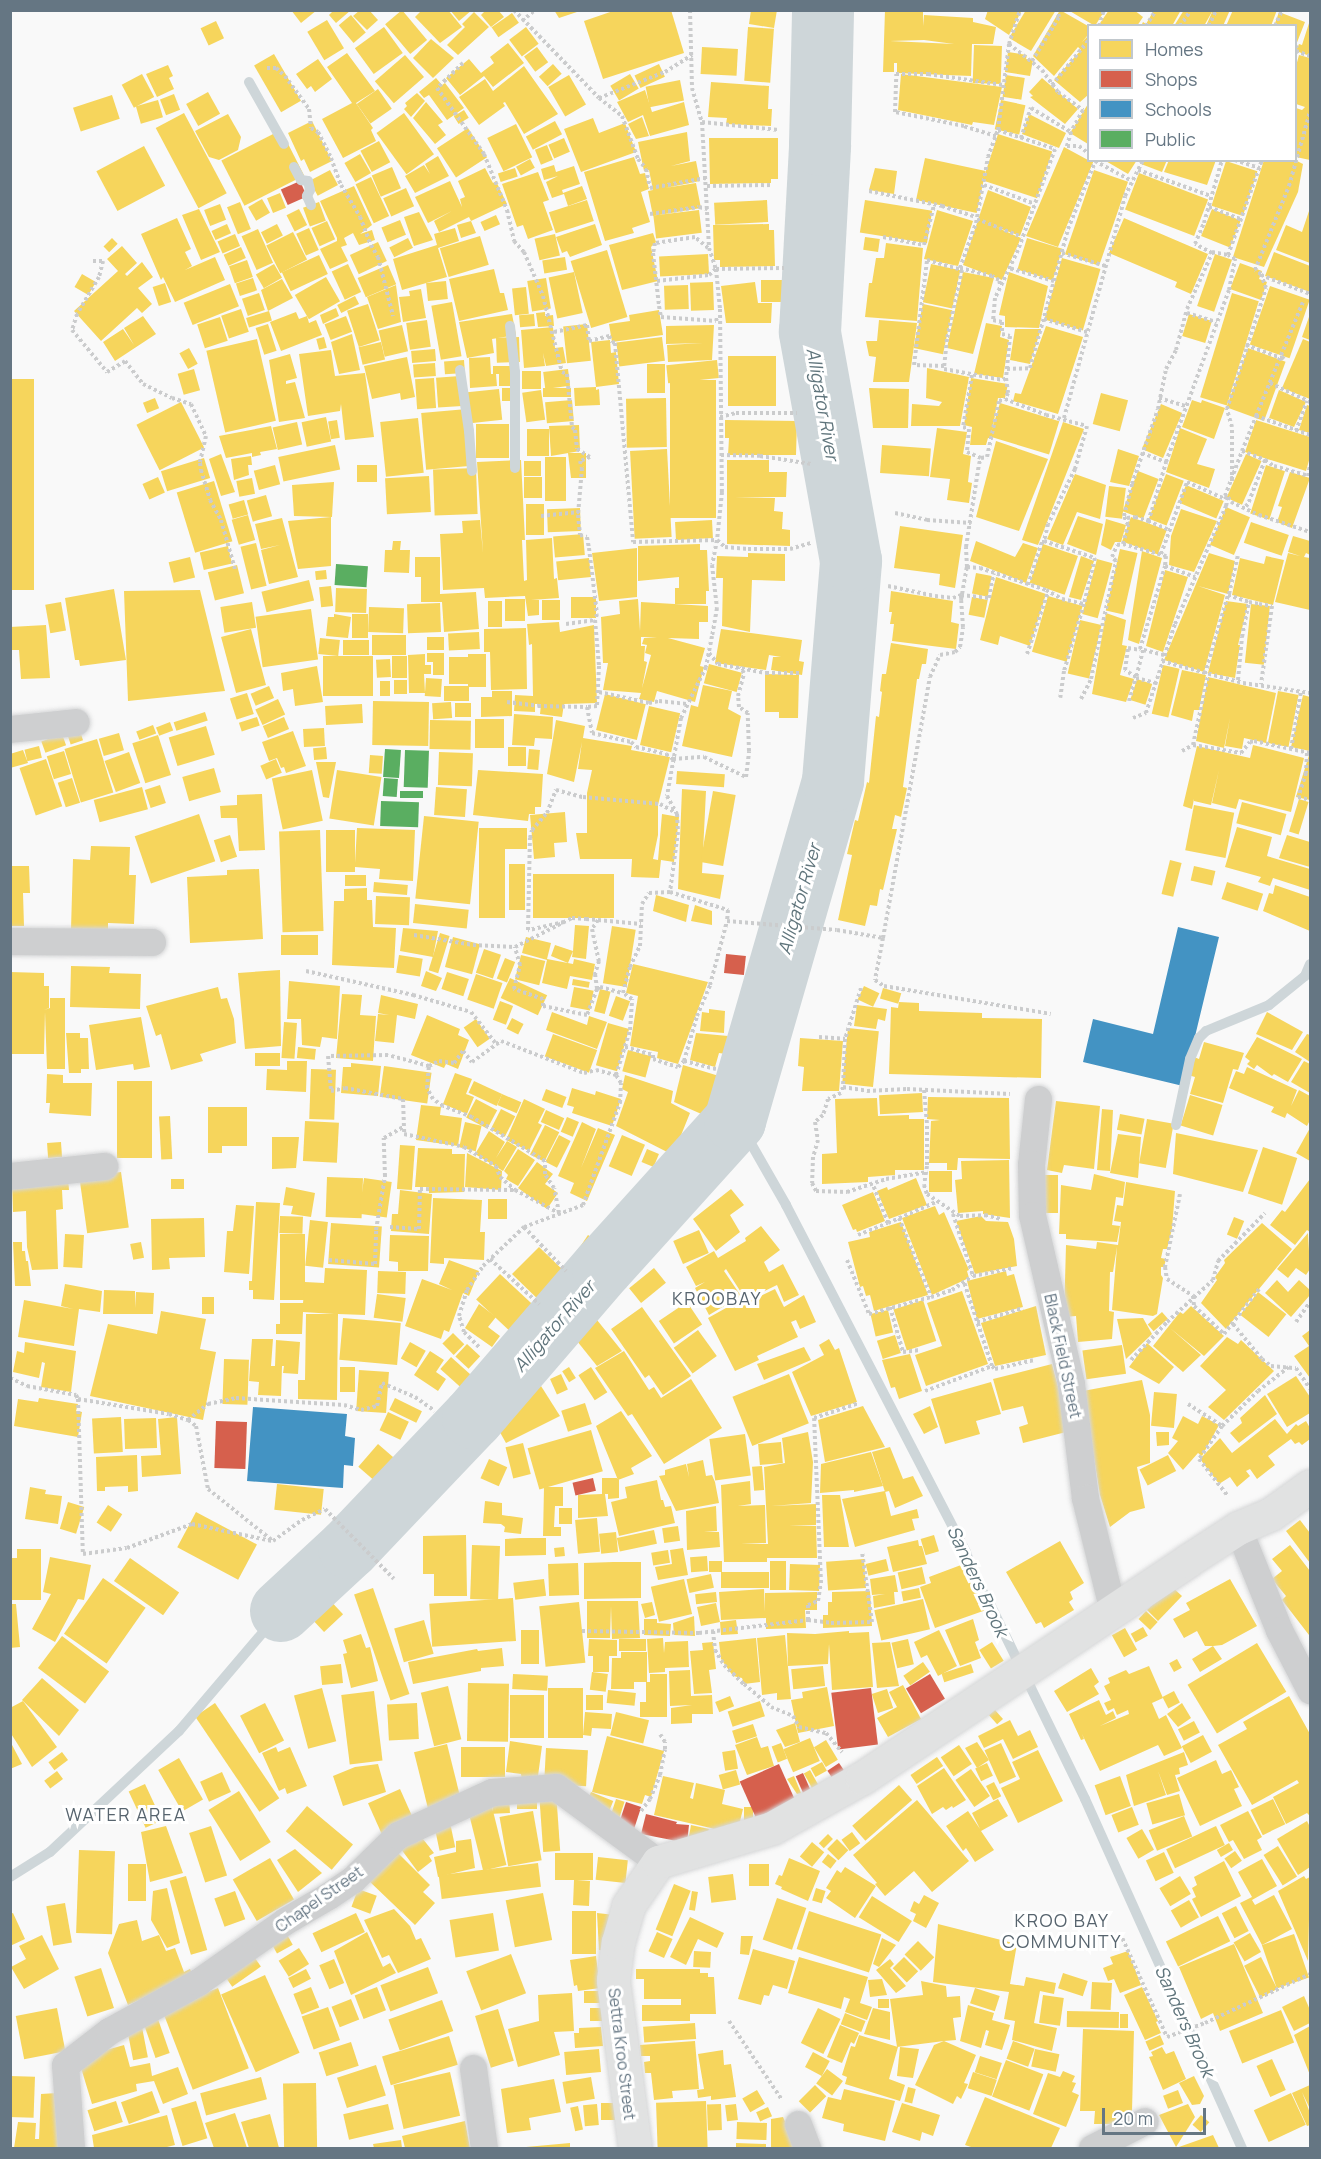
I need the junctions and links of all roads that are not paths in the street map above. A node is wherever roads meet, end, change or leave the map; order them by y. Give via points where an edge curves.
1 (76, 722) dead end
2 (10, 729) edge
3 (10, 941) edge
4 (152, 942) dead end
5 (1038, 1099) road end
6 (104, 1166) dead end
7 (10, 1176) edge
8 (1311, 1486) edge
9 (1243, 1526) junction
10 (1113, 1611) junction
11 (1311, 1690) edge
12 (658, 1862) junction
13 (473, 2068) dead end
14 (1145, 2121) dead end
15 (71, 2148) edge
16 (484, 2148) edge
17 (634, 2148) edge
18 (1092, 2148) edge

1 - 2 street
3 - 4 street
5 - 10 street, Black Field Street via 1031,1164 1032,1215 1076,1415 1085,1498
6 - 7 street
8 - 9 main road via 1271,1514
9 - 10 main road
9 - 11 street via 1279,1630
10 - 12 main road via 862,1778 772,1828
12 - 15 street, Chapel Street via 556,1787 492,1792 398,1835 353,1879 198,1982 109,2031 64,2065
12 - 17 main road, Settra Kroo Street via 628,1906 613,1980
13 - 16 street
14 - 18 street

